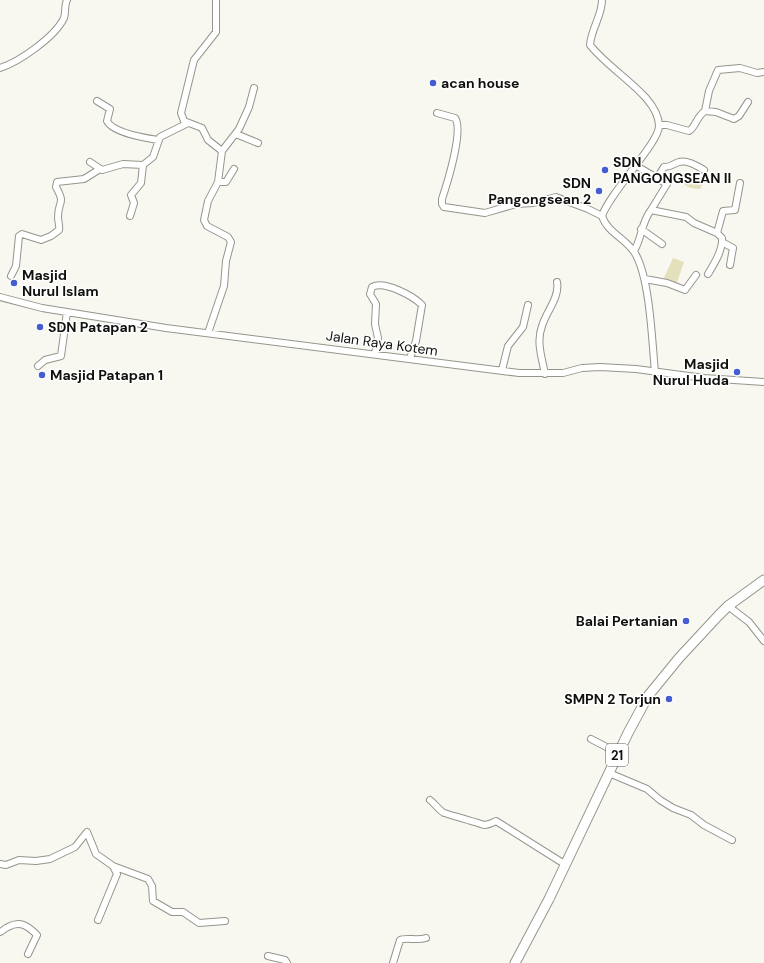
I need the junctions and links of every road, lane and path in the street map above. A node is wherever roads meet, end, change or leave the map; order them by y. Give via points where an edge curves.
1 (67, 0) edge
2 (216, 0) edge
3 (602, 0) edge
4 (0, 68) edge
5 (764, 72) edge
6 (254, 88) dead end
7 (97, 101) dead end
8 (748, 102) dead end
9 (704, 111) junction
10 (437, 112) dead end
11 (188, 123) junction
12 (659, 125) junction
13 (236, 134) junction
14 (158, 140) junction
15 (258, 143) dead end
16 (222, 151) junction
17 (90, 162) dead end
18 (143, 165) junction
19 (635, 165) junction
20 (100, 169) junction
21 (234, 169) dead end
22 (704, 170) dead end
23 (657, 178) junction
24 (218, 182) junction
25 (740, 183) dead end
26 (651, 210) junction
27 (130, 216) dead end
28 (602, 216) junction
29 (641, 230) junction
30 (717, 233) junction
31 (722, 242) junction
32 (662, 244) dead end
33 (634, 251) junction
34 (730, 266) dead end
35 (708, 274) dead end
36 (696, 275) dead end
37 (11, 276) dead end
38 (644, 279) junction
39 (557, 282) dead end
40 (0, 296) edge
41 (528, 305) dead end
42 (66, 312) junction
43 (208, 332) junction
44 (375, 354) junction
45 (410, 358) junction
46 (38, 366) dead end
47 (502, 370) junction
48 (655, 372) junction
49 (544, 374) junction
50 (764, 382) edge
51 (764, 580) edge
52 (728, 606) junction
53 (764, 641) edge
54 (592, 739) dead end
55 (618, 753) junction
56 (609, 773) junction
57 (430, 800) dead end
58 (732, 840) dead end
59 (0, 864) edge
60 (566, 865) junction
61 (113, 866) junction
62 (98, 920) dead end
63 (225, 921) dead end
64 (0, 932) edge
65 (426, 938) dead end
66 (28, 954) dead end
67 (268, 956) dead end
68 (287, 963) edge
69 (394, 963) edge
70 (515, 963) edge

1 - 4 street via 64,17 51,33 32,52
2 - 11 street via 216,32 191,65 181,113 184,121
3 - 12 street via 590,45 645,97 655,111
5 - 9 street via 756,73 740,68 718,70 709,90
6 - 13 street via 249,107
7 - 14 street via 110,109 107,121 110,125 134,136
8 - 9 street via 734,119 716,112
9 - 12 street via 689,131
10 - 28 street via 455,118 458,125 451,168 442,199 444,207 485,213 516,204 556,198
11 - 14 street via 164,134
11 - 16 street via 202,128 208,140
12 - 19 street via 655,136
13 - 15 street
13 - 16 street
14 - 18 street via 153,157
16 - 24 street
17 - 20 street
18 - 20 street via 123,164
18 - 27 street via 141,183 131,195 134,205
19 - 23 street
19 - 28 street via 604,209
20 - 37 street via 84,179 57,182 56,187 61,197 59,230 41,240 22,234 19,236 16,266
21 - 24 street via 226,182
22 - 23 street via 681,161 671,167 664,166
23 - 26 street via 667,184
24 - 43 street via 208,201 204,220 207,226 228,237 231,242 224,286
25 - 30 street via 735,210 723,211
26 - 29 street
26 - 30 street via 686,217
28 - 33 street via 609,229
29 - 32 street
29 - 33 street via 641,238
30 - 31 street
31 - 34 street via 733,248
31 - 35 street
33 - 38 street
36 - 38 street via 685,290 667,283
38 - 48 street
39 - 49 street via 554,298 540,331
40 - 42 street, Jalan Raya Kotem
41 - 47 street via 523,327 508,346
42 - 43 street, Jalan Raya Kotem
42 - 46 street via 61,356 46,360
43 - 44 street, Jalan Raya Kotem
44 - 45 street, Jalan Raya Kotem
44 - 45 street via 378,338 375,324 376,304 370,294 372,287 379,284 403,291 422,304 416,341
45 - 47 street, Jalan Raya Kotem
47 - 49 street, Jalan Raya Kotem
48 - 49 street, Jalan Raya Kotem via 600,367
48 - 50 street, Jalan Raya Kotem
51 - 52 highway, 21
52 - 53 street via 749,622
52 - 55 highway, 21 via 698,636 655,687 642,706
54 - 55 street
55 - 56 highway, 21
56 - 58 street via 647,789 673,808 691,815 704,826
56 - 60 highway, 21
57 - 60 street via 443,812 482,825 496,821
59 - 61 street via 6,865 19,860 50,859 75,847 87,832 96,854
60 - 70 highway, 21
61 - 62 street via 116,880
61 - 63 street via 148,879 152,886 153,901 172,912 183,912 199,923
64 - 66 street via 9,926 25,925 37,935
65 - 69 street via 400,940
67 - 68 street via 285,960

